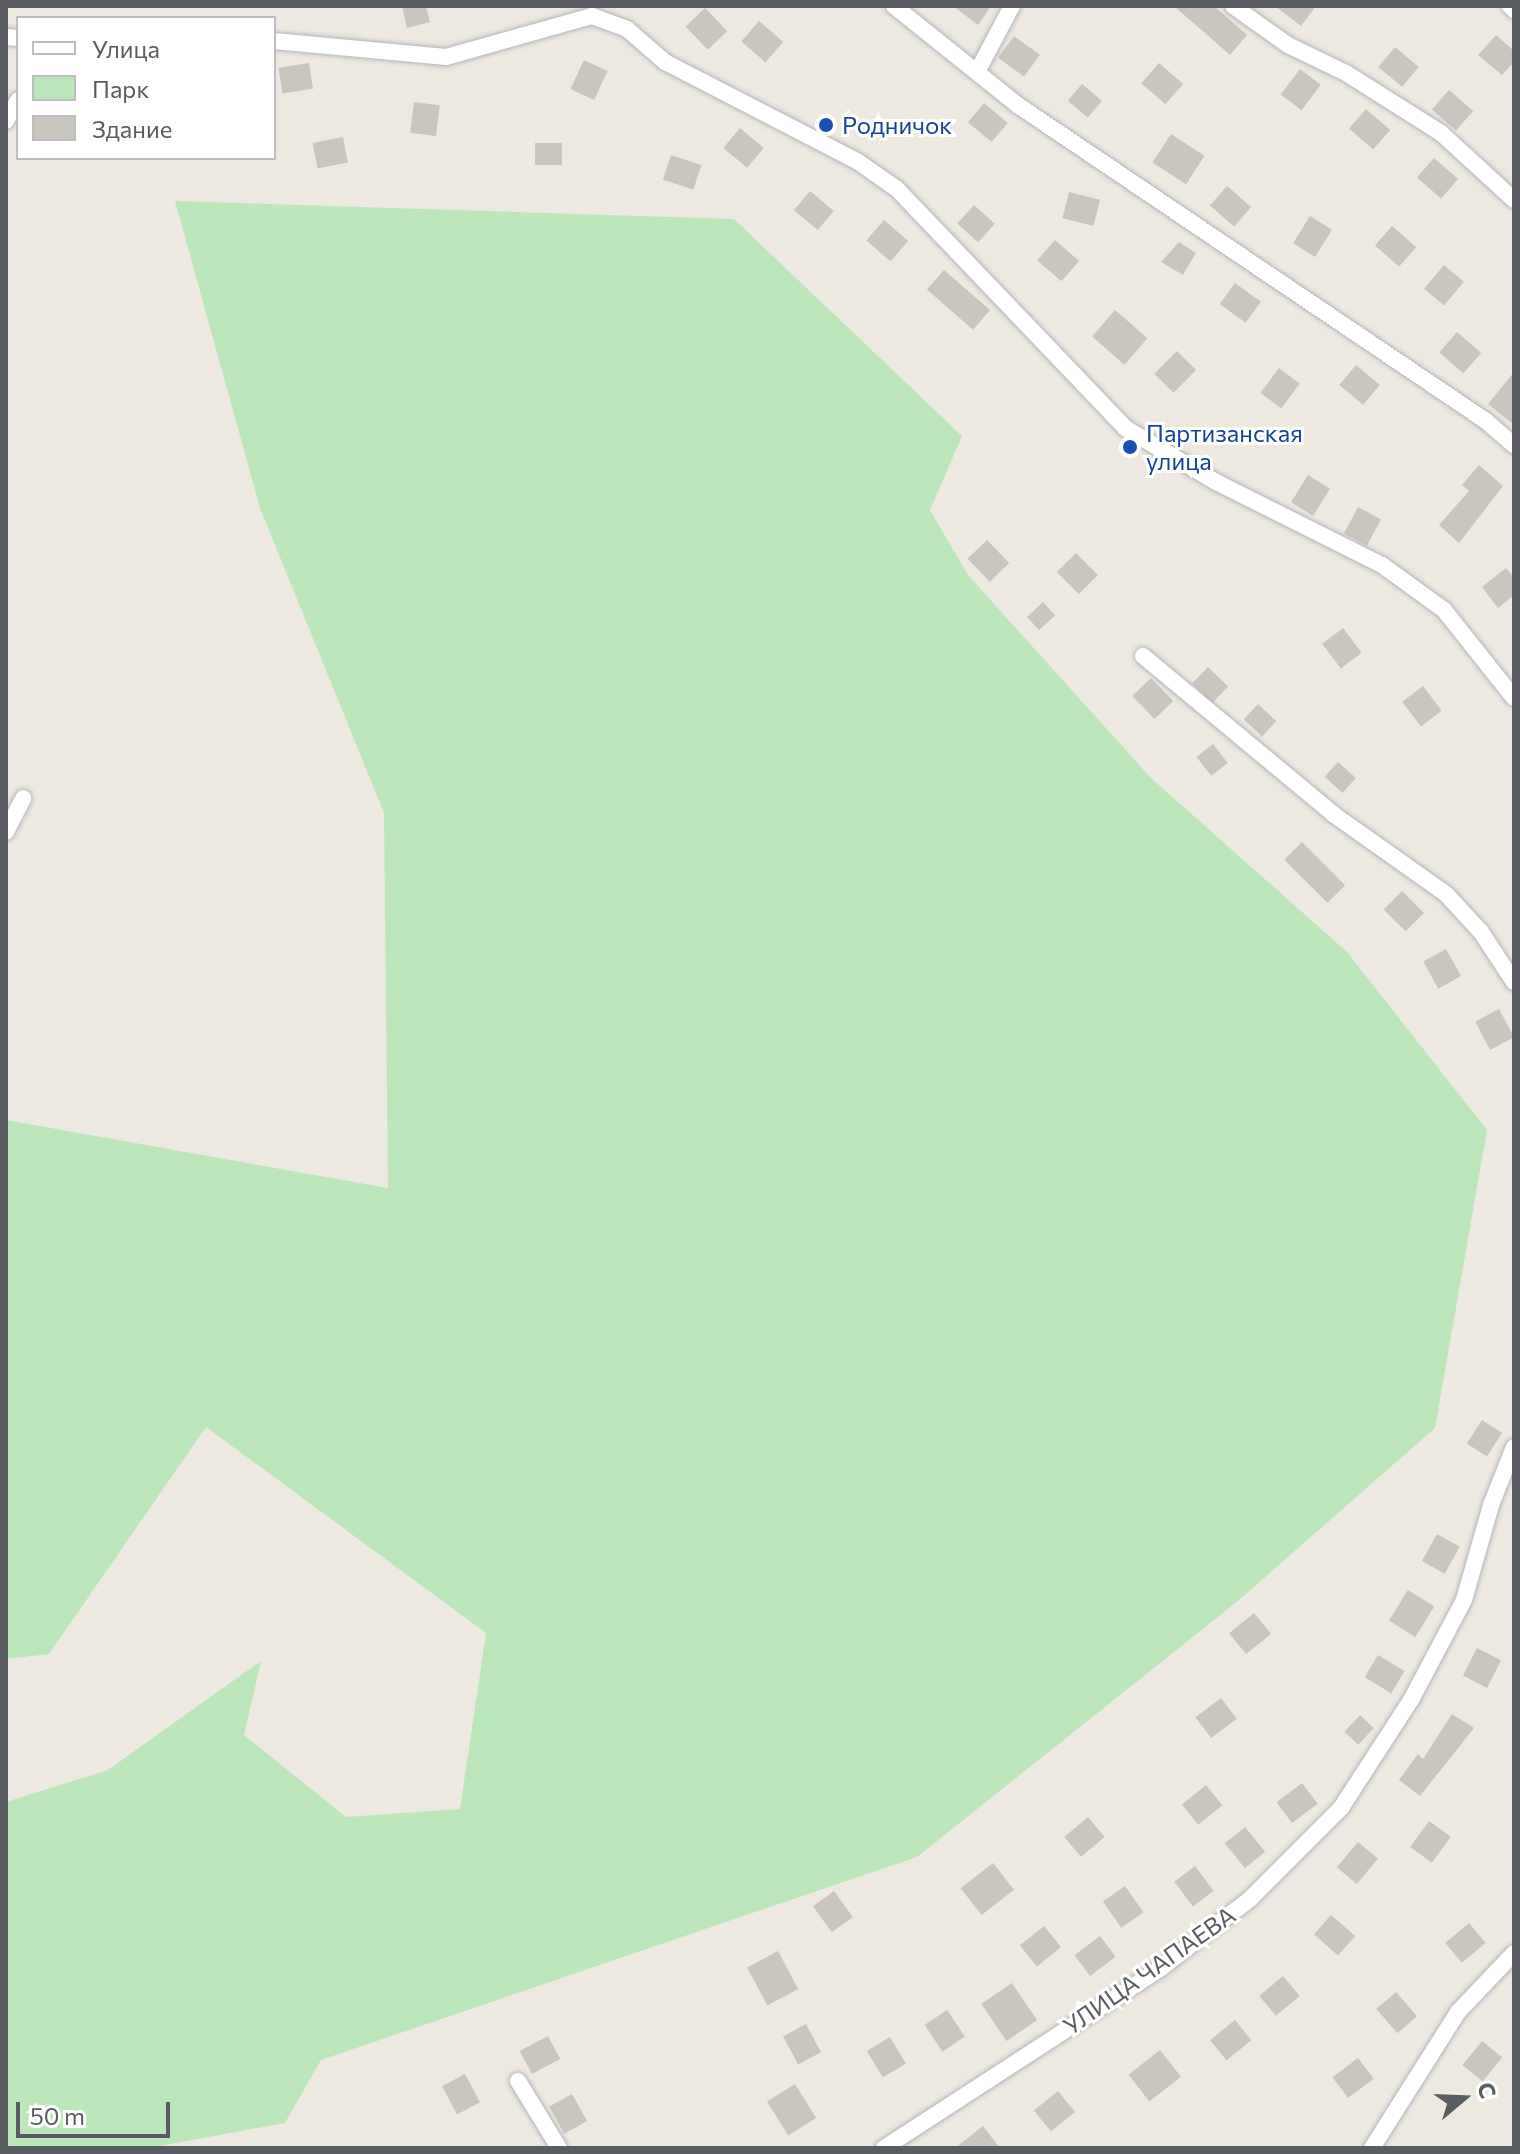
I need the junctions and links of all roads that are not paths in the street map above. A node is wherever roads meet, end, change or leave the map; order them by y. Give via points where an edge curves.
1 (894, 6) edge
2 (1012, 6) edge
3 (1233, 6) edge
4 (276, 41) edge
5 (977, 72) junction
6 (16, 104) edge
7 (6, 121) edge
8 (1514, 200) edge
9 (1514, 445) edge
10 (1143, 656) dead end
11 (1514, 698) edge
12 (23, 798) dead end
13 (6, 832) edge
14 (1514, 982) edge
15 (1514, 1447) edge
16 (1514, 1953) edge
17 (518, 2081) dead end
18 (559, 2148) edge
19 (884, 2148) edge
20 (1372, 2148) edge

1 - 5 street
2 - 5 street
3 - 8 street via 1288,45 1346,73 1441,133
4 - 11 street via 446,57 592,16 627,29 665,62 857,161 897,189 1125,428 1216,482 1382,565 1444,610
5 - 9 street via 1043,123 1486,421
6 - 7 street
10 - 14 street via 1333,814 1446,894 1481,932
12 - 13 street
15 - 19 street, УЛИЦА ЧАПАЕВА via 1464,1600 1411,1700 1341,1808 1250,1899 1161,1968
16 - 20 street via 1458,2012
17 - 18 street

